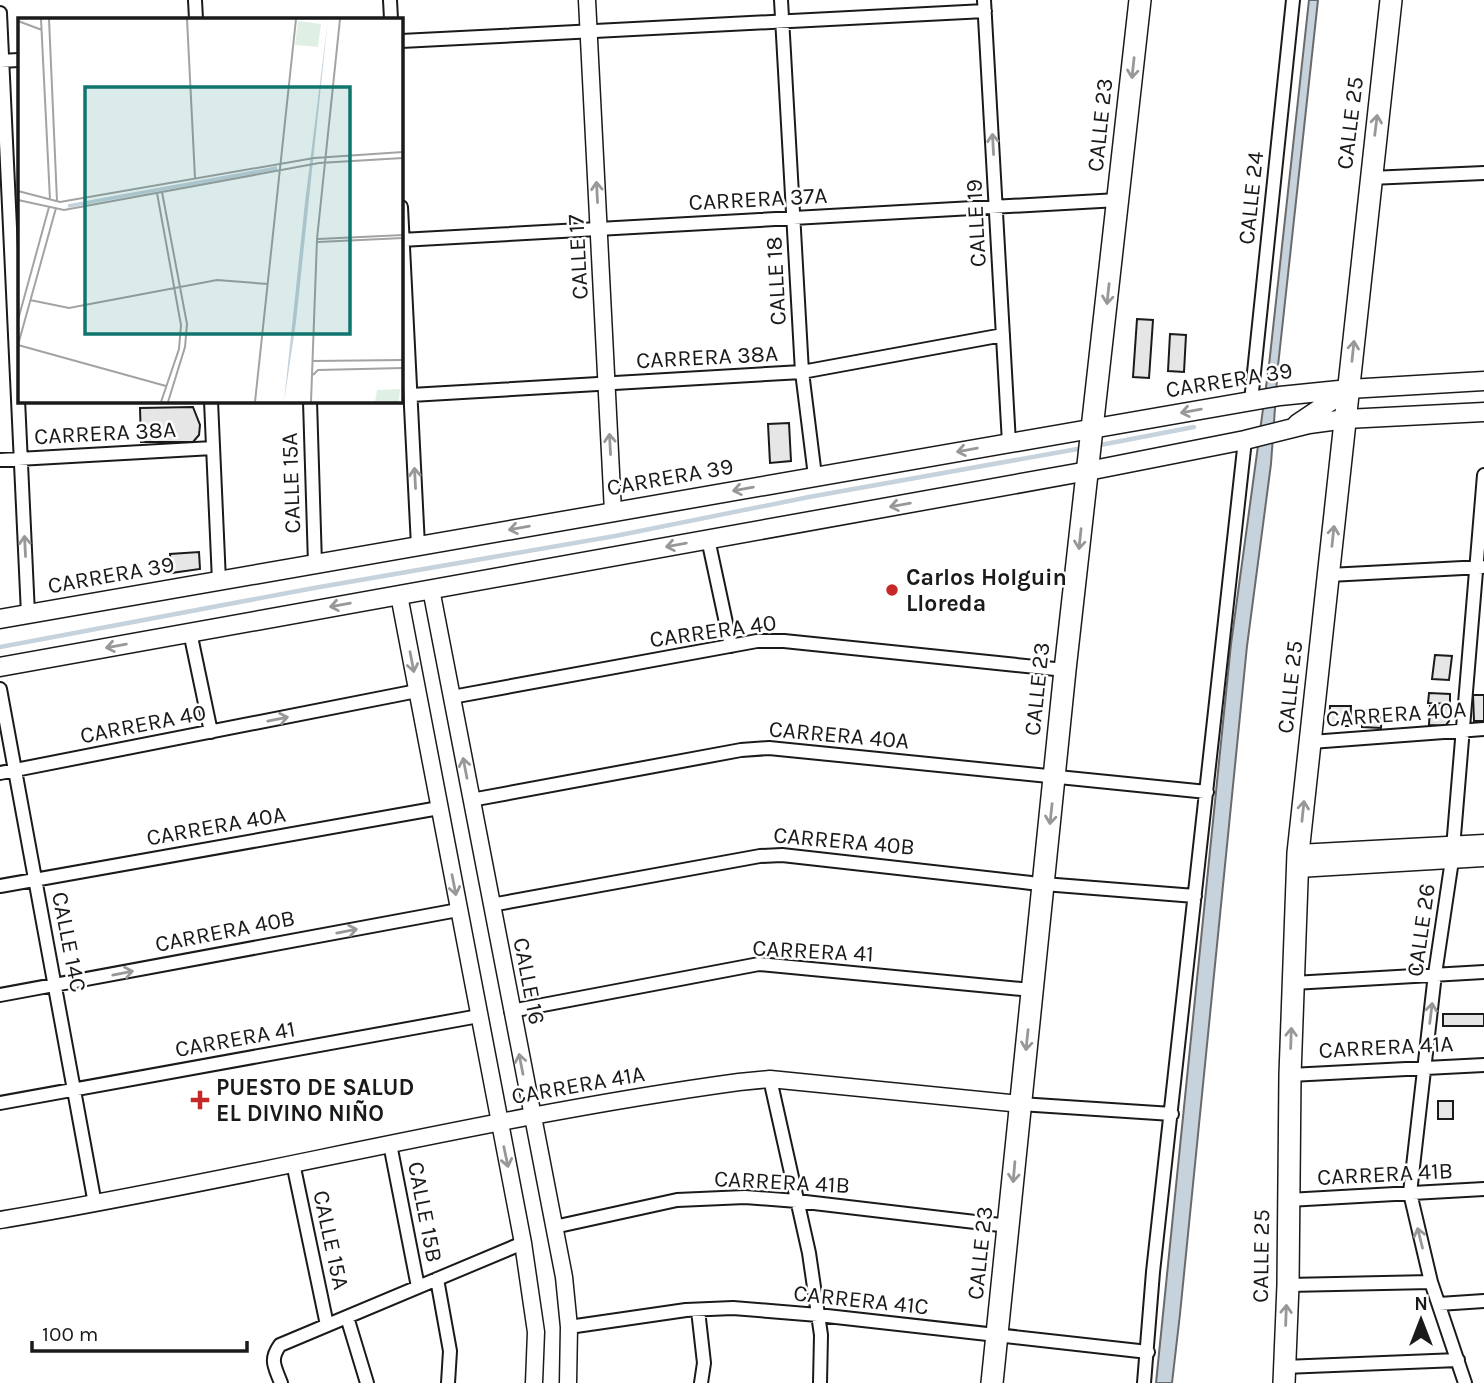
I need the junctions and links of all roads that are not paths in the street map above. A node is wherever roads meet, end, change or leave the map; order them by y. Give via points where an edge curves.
1 (195, 0) edge
2 (390, 0) edge
3 (587, 0) edge
4 (780, 0) edge
5 (1140, 0) edge
6 (1289, 0) edge
7 (1391, 0) edge
8 (984, 5) edge
9 (0, 13) edge
10 (195, 18) edge
11 (391, 18) edge
12 (782, 21) junction
13 (589, 31) junction
14 (402, 41) edge
15 (1, 61) edge
16 (3, 148) edge
17 (1484, 173) edge
18 (1370, 177) junction
19 (1118, 200) junction
20 (996, 207) junction
21 (794, 218) junction
22 (599, 229) junction
23 (402, 240) edge
24 (10, 262) edge
25 (1003, 335) junction
26 (802, 372) junction
27 (1484, 381) edge
28 (607, 384) junction
29 (1349, 389) junction
30 (411, 395) junction
31 (1255, 400) junction
32 (211, 402) edge
33 (310, 402) edge
34 (1484, 412) edge
35 (1346, 419) junction
36 (1284, 429) junction
37 (1093, 435) junction
38 (1250, 438) junction
39 (1009, 443) junction
40 (213, 448) junction
41 (21, 458) junction
42 (0, 460) edge
43 (1088, 468) junction
44 (1484, 475) edge
45 (815, 476) junction
46 (613, 512) junction
47 (708, 539) junction
48 (418, 546) junction
49 (315, 564) junction
50 (1480, 567) edge
51 (1329, 575) junction
52 (219, 581) junction
53 (431, 589) junction
54 (399, 595) junction
55 (28, 614) junction
56 (0, 619) edge
57 (190, 632) junction
58 (731, 646) junction
59 (0, 667) edge
60 (1065, 670) junction
61 (0, 689) edge
62 (417, 691) junction
63 (452, 697) junction
64 (1484, 729) edge
65 (1463, 730) junction
66 (211, 732) junction
67 (1311, 741) junction
68 (15, 770) junction
69 (0, 774) edge
70 (1055, 777) junction
71 (1207, 792) junction
72 (471, 800) junction
73 (439, 807) junction
74 (1484, 843) edge
75 (1453, 852) junction
76 (1484, 858) edge
77 (1298, 861) junction
78 (36, 880) junction
79 (1044, 884) junction
80 (0, 886) edge
81 (1195, 896) junction
82 (491, 905) junction
83 (458, 910) junction
84 (1484, 972) edge
85 (1435, 974) junction
86 (1293, 983) junction
87 (56, 986) junction
88 (1032, 990) junction
89 (0, 995) edge
90 (511, 1011) junction
91 (479, 1016) junction
92 (1484, 1065) edge
93 (1424, 1068) junction
94 (1290, 1074) junction
95 (770, 1079) junction
96 (75, 1089) junction
97 (0, 1103) edge
98 (1020, 1104) junction
99 (1171, 1114) junction
100 (531, 1116) junction
101 (499, 1123) junction
102 (390, 1144) junction
103 (293, 1163) junction
104 (1484, 1189) edge
105 (1410, 1193) junction
106 (797, 1200) junction
107 (1288, 1200) junction
108 (95, 1204) junction
109 (0, 1220) edge
110 (1009, 1226) junction
111 (554, 1227) junction
112 (523, 1243) junction
113 (437, 1279) junction
114 (1431, 1282) junction
115 (1288, 1285) junction
116 (418, 1287) junction
117 (1484, 1301) edge
118 (1439, 1304) junction
119 (698, 1310) junction
120 (817, 1315) junction
121 (347, 1317) junction
122 (327, 1325) junction
123 (569, 1327) junction
124 (998, 1336) junction
125 (1148, 1352) junction
126 (1458, 1360) junction
127 (1284, 1375) edge
128 (278, 1382) edge
129 (367, 1383) edge
130 (448, 1383) edge
131 (534, 1383) edge
132 (568, 1383) edge
133 (701, 1383) edge
134 (820, 1383) edge
135 (992, 1383) edge
136 (1144, 1383) edge
137 (1465, 1383) edge

1 - 10 street
2 - 11 street
3 - 13 street, CALLE 17
4 - 12 street, CALLE 18
5 -> 19 main road, CALLE 23
6 - 31 street, CALLE 24
18 -> 7 main road, CALLE 25
8 - 12 street
20 -> 8 street, CALLE 19
9 - 15 street
12 - 13 street
12 - 21 street, CALLE 18
13 - 14 street
22 -> 13 street, CALLE 17
15 - 16 street
16 - 24 street
17 - 18 street
29 -> 18 main road, CALLE 25
19 - 20 street, CARRERA 37A
19 -> 37 main road, CALLE 23
20 - 21 street, CARRERA 37A
20 - 25 street, CALLE 19
21 - 22 street, CARRERA 37A
21 - 26 street, CALLE 18
22 - 23 street, CARRERA 37A
22 - 28 street, CALLE 17
23 - 30 street
24 - 41 street
25 - 26 street, CARRERA 38A
25 - 39 street, CALLE 19
26 - 28 street, CARRERA 38A
26 - 45 street, CALLE 18
27 - 29 main road, CARRERA 39
28 - 30 street, CARRERA 38A
46 -> 28 street, CALLE 17
29 - 31 main road, CARRERA 39
29 - 35 main road, CALLE 25
29 - 36 main road
48 -> 30 street
31 -> 37 main road, CARRERA 39
32 - 40 street
33 - 49 street, CALLE 15A
34 - 35 main road
35 - 36 main road
51 -> 35 main road, CALLE 25
36 - 38 main road
37 - 39 main road, CARRERA 39
37 - 43 main road, CALLE 23
38 - 43 main road
38 - 71 street
39 -> 45 main road, CARRERA 39
40 - 41 street, CARRERA 38A
40 - 52 street
41 - 42 street, CARRERA 38A
55 -> 41 street
43 -> 47 main road
43 -> 60 main road, CALLE 23
44 - 50 street, CALLE 26
45 -> 46 main road, CARRERA 39
46 -> 48 main road, CARRERA 39
47 -> 53 main road
47 - 58 street
48 - 49 main road, CARRERA 39
49 - 52 main road, CARRERA 39
50 - 51 street
50 - 65 street, CALLE 26
51 - 67 main road, CALLE 25
52 - 55 main road, CARRERA 39
53 - 54 main road
53 - 63 street, CALLE 16
54 -> 57 main road
54 -> 62 street
55 - 56 main road, CARRERA 39
57 -> 59 main road
57 - 66 street
58 - 60 street, CARRERA 40 via 784,642
58 - 63 street, CARRERA 40
60 - 70 main road, CALLE 23
61 - 68 street, CALLE 14C
66 -> 62 street, CARRERA 40
62 - 73 street
72 -> 63 street, CALLE 16
64 - 65 street, CARRERA 40A
65 - 67 street, CARRERA 40A
65 - 75 street, CALLE 26
66 - 68 street, CARRERA 40
77 -> 67 main road, CALLE 25
68 - 69 street, CARRERA 40
68 - 78 street, CALLE 14C
70 - 71 street, CARRERA 40A
70 - 72 street, CARRERA 40A via 769,748
70 -> 79 main road, CALLE 23
71 - 81 street
72 - 82 street, CALLE 16
73 - 78 street, CARRERA 40A
73 -> 83 street
74 - 75 street
75 - 76 street
75 - 77 street
75 - 85 street, CALLE 26
77 - 86 main road, CALLE 25
78 - 80 street, CARRERA 40A
78 - 87 street, CALLE 14C
79 - 81 street, CARRERA 40B
79 - 82 street, CARRERA 40B via 782,855
79 - 88 main road, CALLE 23
81 - 99 street
82 - 90 street, CALLE 16
87 -> 83 street, CARRERA 40B
83 - 91 street
84 - 85 street
85 - 86 street
93 -> 85 street, CALLE 26
94 -> 86 main road, CALLE 25
87 - 89 street, CARRERA 40B
87 - 96 street, CALLE 14C
88 - 90 street, CARRERA 41 via 759,964
88 -> 98 main road, CALLE 23
100 -> 90 street, CALLE 16
91 - 96 street, CARRERA 41
91 - 101 street
92 - 93 street, CARRERA 41A
93 - 94 street, CARRERA 41A
93 - 105 street, CALLE 26
94 - 107 main road, CALLE 25
95 - 98 street, CARRERA 41A
95 - 100 street, CARRERA 41A
95 - 106 street
96 - 97 street, CARRERA 41
96 - 108 street, CALLE 14C
98 - 99 street, CARRERA 41A
98 -> 110 main road, CALLE 23
99 - 125 street
100 - 101 street, CARRERA 41A
100 - 111 street, CALLE 16
101 - 102 street, CARRERA 41A
101 -> 112 street
102 - 103 street, CARRERA 41A
102 - 116 street, CALLE 15B
103 - 108 street, CARRERA 41A
103 - 122 street, CALLE 15A
104 - 105 street, CARRERA 41B
105 - 107 street, CARRERA 41B
114 -> 105 street, CALLE 26
106 - 110 street, CARRERA 41B
106 - 111 street, CARRERA 41B via 677,1200
106 - 120 street
107 - 115 main road, CALLE 25
108 - 109 street, CARRERA 41A
110 - 124 main road, CALLE 23
111 - 123 street, CALLE 16
112 - 113 street
112 - 131 street via 536,1332
113 - 116 street
113 - 130 street, CALLE 15B via 450,1351
114 - 115 street
114 - 118 street, CALLE 26
127 -> 115 main road, CALLE 25
116 - 121 street
117 - 118 street
118 - 126 street, CALLE 26
119 - 120 street, CARRERA 41C
119 - 123 street, CARRERA 41C
119 - 133 street via 704,1363
120 - 124 street, CARRERA 41C
120 - 134 street
121 - 122 street
121 - 129 street, CALLE 15A
122 - 128 street via 280,1345 272,1362
123 - 132 street, CALLE 16
124 - 125 street, CARRERA 41C
124 - 135 main road, CALLE 23
125 - 136 street
126 - 127 street
126 - 137 street, CALLE 26

